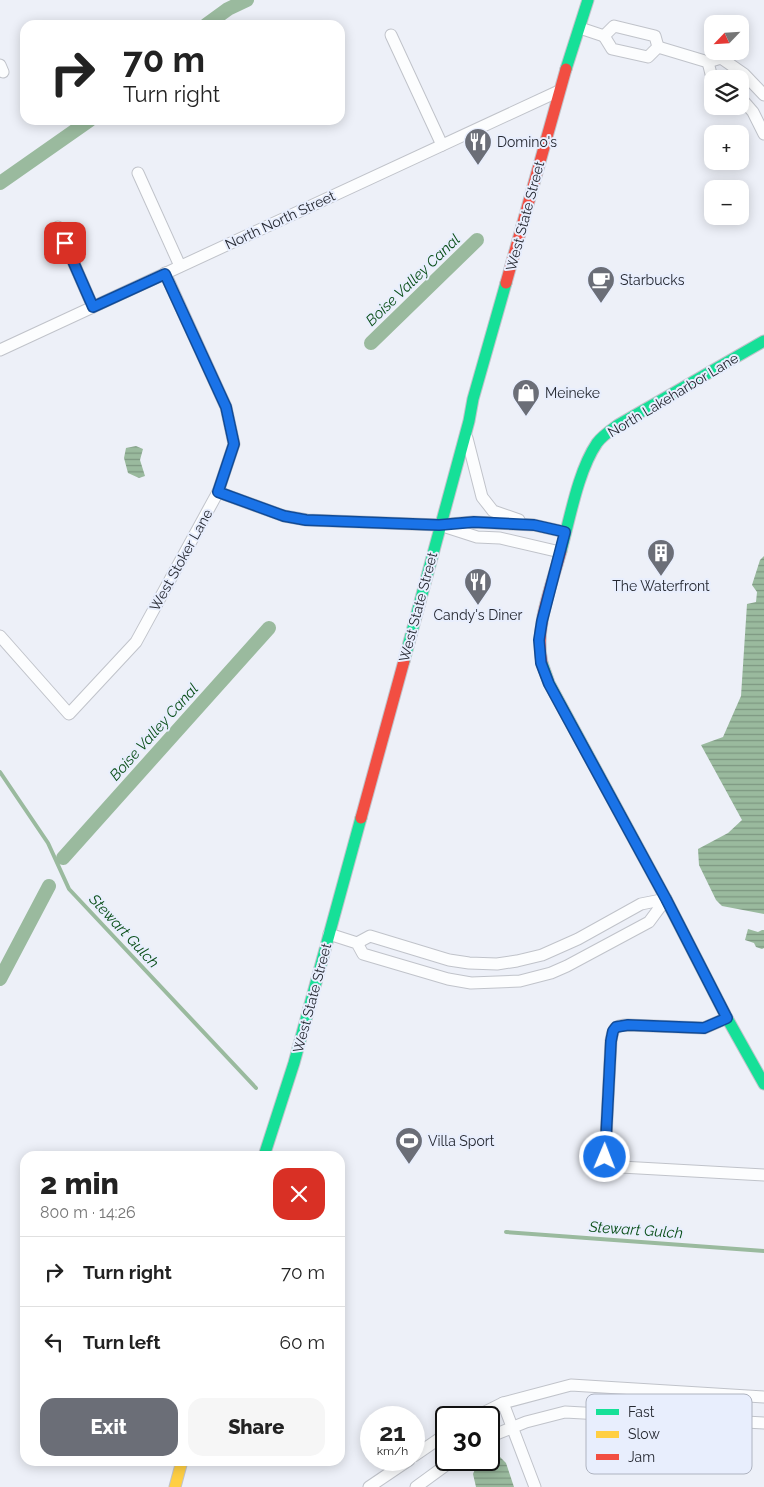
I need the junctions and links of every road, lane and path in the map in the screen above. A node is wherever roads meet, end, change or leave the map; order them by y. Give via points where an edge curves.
1 (588, 0) edge
2 (580, 28) junction
3 (391, 35) dead end
4 (604, 36) junction
5 (658, 47) junction
6 (708, 62) junction
7 (709, 70) edge
8 (559, 91) junction
9 (764, 95) edge
10 (749, 107) edge
11 (764, 134) edge
12 (442, 145) junction
13 (138, 173) dead end
14 (58, 227) dead end
15 (180, 266) junction
16 (165, 274) junction
17 (93, 307) junction
18 (764, 341) edge
19 (0, 350) edge
20 (466, 431) junction
21 (218, 492) junction
22 (439, 525) junction
23 (534, 525) junction
24 (565, 532) junction
25 (560, 552) junction
26 (0, 636) edge
27 (666, 899) junction
28 (329, 934) junction
29 (358, 944) junction
30 (727, 1018) junction
31 (762, 1077) edge
32 (266, 1151) edge
33 (764, 1175) edge
34 (716, 1394) edge
35 (503, 1403) junction
36 (497, 1406) edge
37 (586, 1413) edge
38 (513, 1427) junction
39 (500, 1432) edge
40 (181, 1466) edge
41 (392, 1471) edge
42 (438, 1471) edge
43 (175, 1487) edge
44 (369, 1487) edge
45 (416, 1487) edge
46 (535, 1487) edge

1 - 2 main road, West State Street
2 - 4 street
2 - 8 main road, West State Street
3 - 12 street
4 - 5 street via 612,49 648,57
4 - 5 street via 614,26 620,27 655,36
5 - 6 street
6 - 7 street
6 - 9 street via 721,58 744,74
8 - 12 street, North North Street
8 - 20 main road, West State Street
10 - 11 street
12 - 15 street, North North Street
13 - 15 street
14 - 17 street
15 - 16 street, North North Street
16 - 17 street, North North Street
16 - 21 street, West Stoker Lane via 226,407 234,444
17 - 19 street, North North Street
18 - 24 main road, North Lakeharbor Lane via 618,425 598,441 588,460
20 - 22 main road, West State Street
20 - 23 street via 482,497 487,505 493,511
21 - 22 street via 284,516 306,520
21 - 26 street, West Stoker Lane via 136,642 69,714
22 - 23 street via 474,522
22 - 25 street via 477,537 500,538
22 - 28 main road, West State Street
23 - 24 street
24 - 25 main road, North Lakeharbor Lane
25 - 27 main road, North Lakeharbor Lane via 542,621 539,640 541,663 549,684
27 - 29 street via 641,904 559,949 510,962 449,960 370,936
27 - 29 street via 649,922 568,966 520,981 471,983 448,979 363,954
27 - 30 main road, North Lakeharbor Lane
28 - 29 street
28 - 32 main road, West State Street via 294,1063
30 - 31 main road, North Lakeharbor Lane
30 - 33 street via 704,1028 616,1027 610,1060 605,1157 612,1166
34 - 35 street via 571,1385
35 - 36 street
35 - 38 street
37 - 38 street via 565,1412
38 - 39 street
38 - 46 street
40 - 43 main road
41 - 44 street
42 - 45 street

